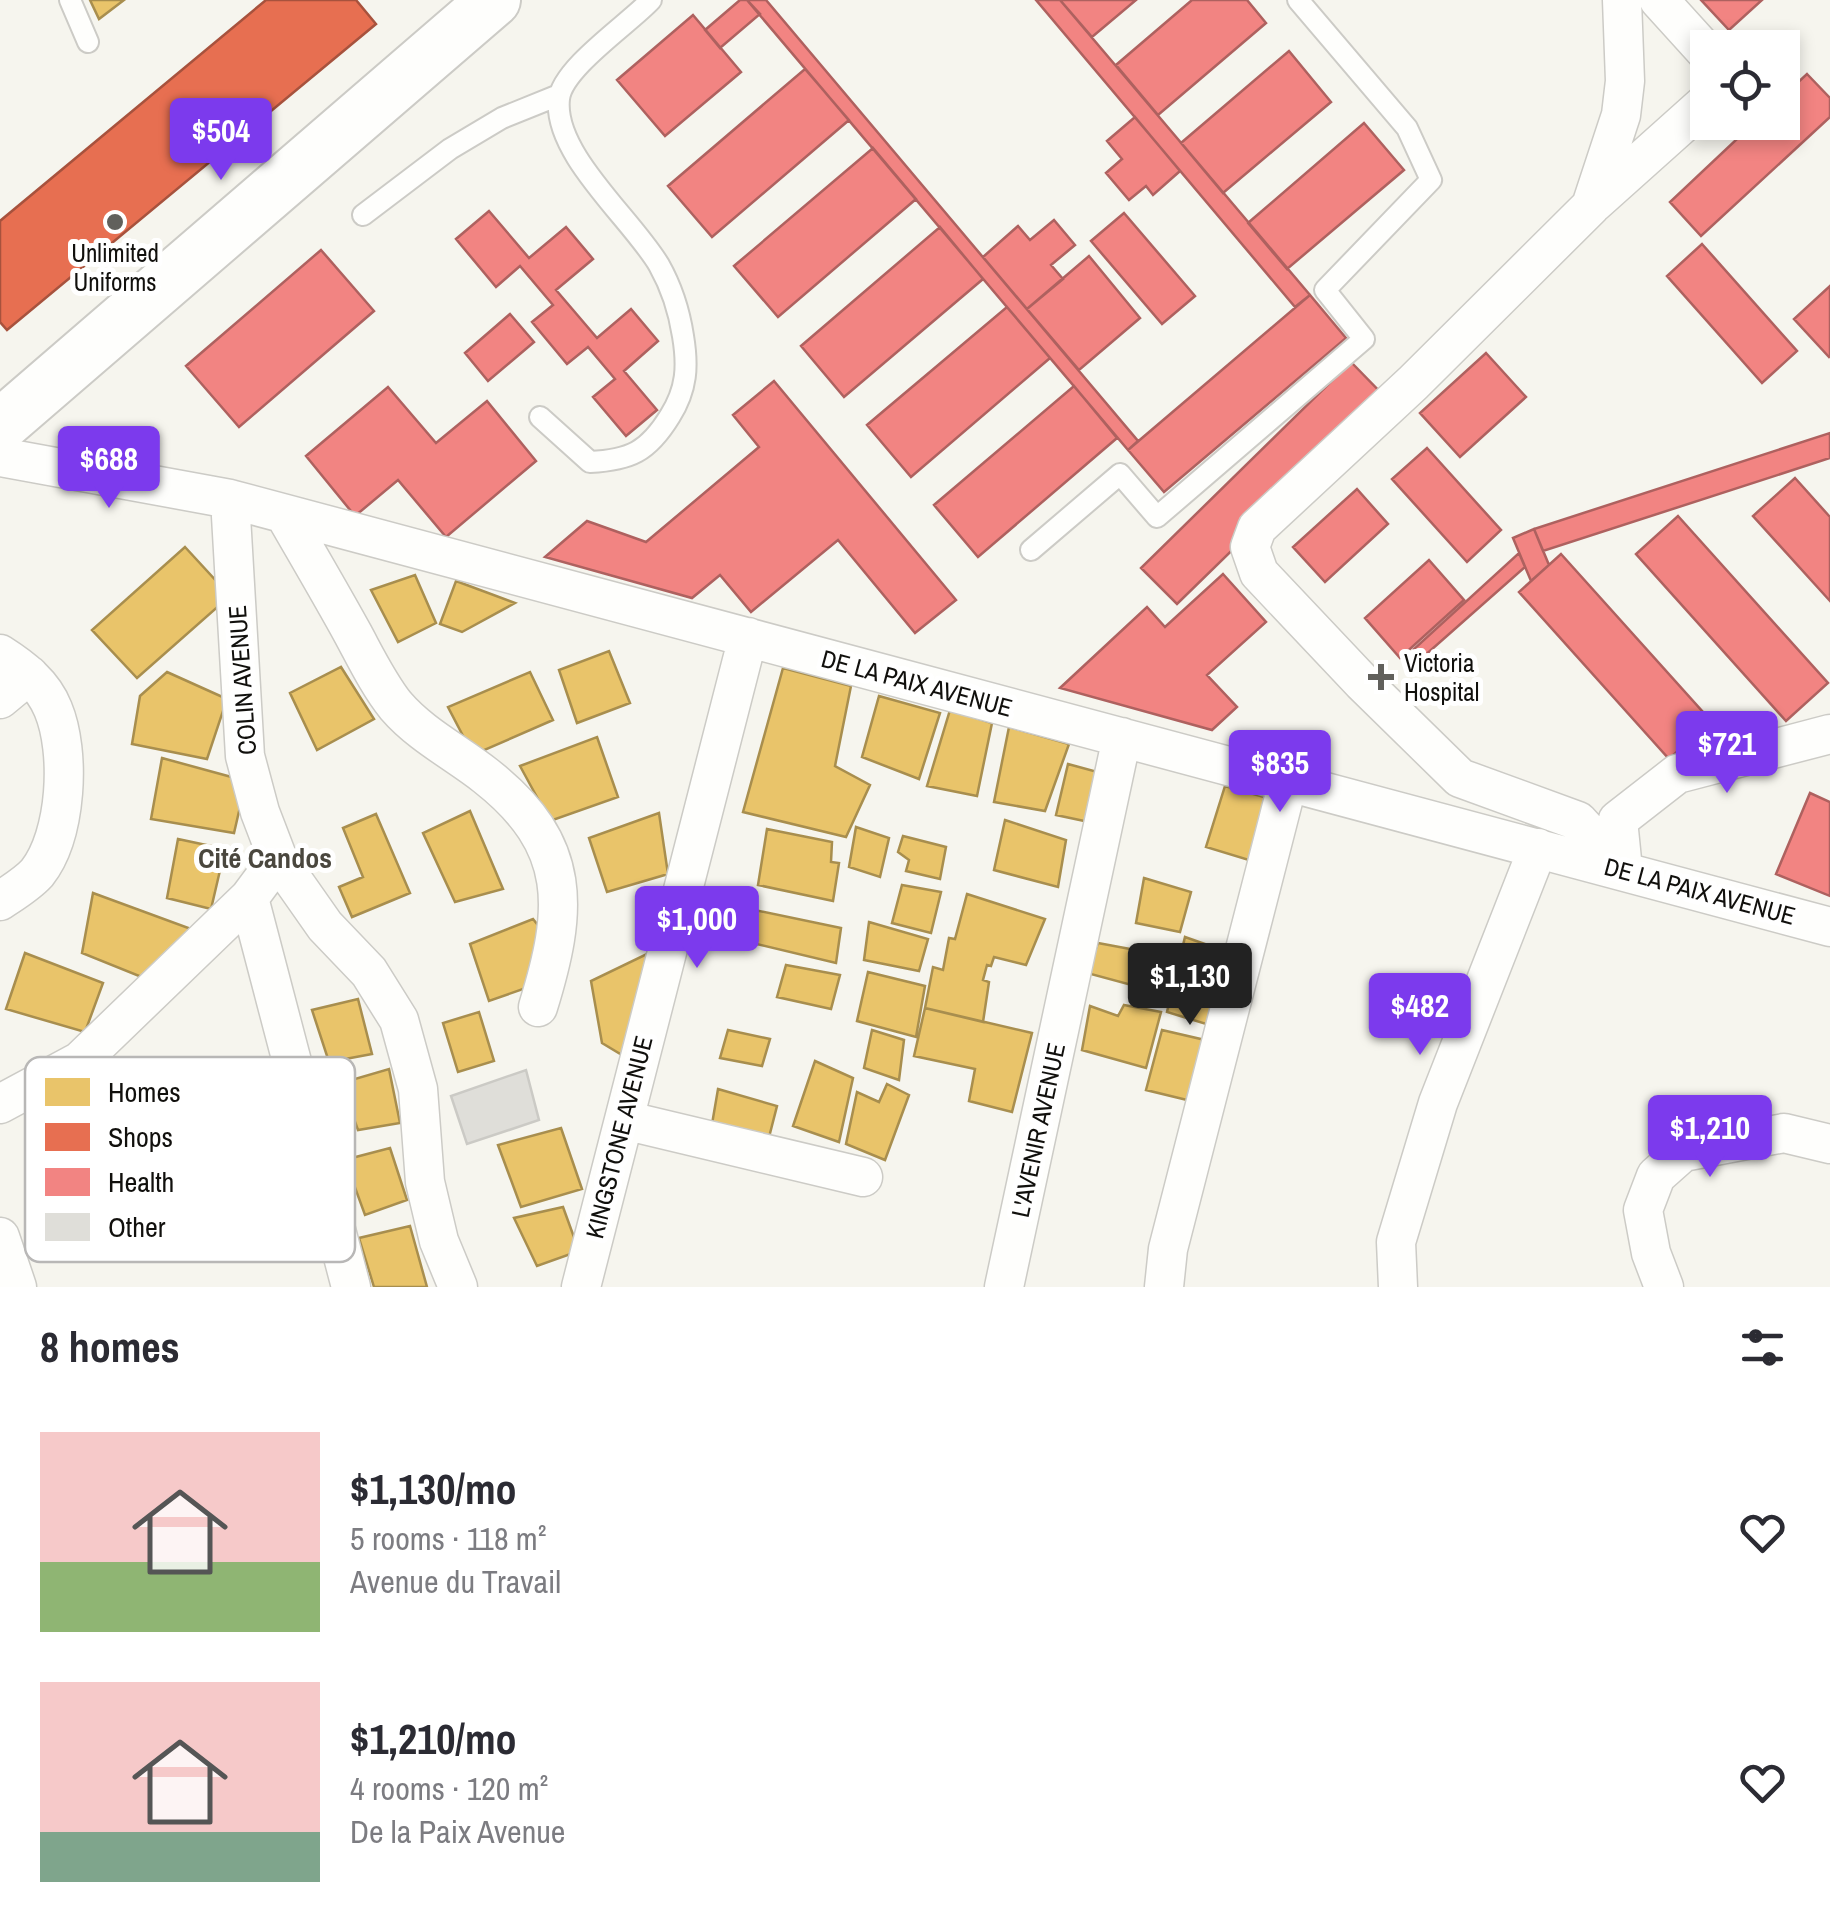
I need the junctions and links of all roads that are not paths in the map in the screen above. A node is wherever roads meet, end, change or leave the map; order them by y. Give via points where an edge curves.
1 (70, 0) edge
2 (494, 0) edge
3 (1298, 0) edge
4 (1622, 0) edge
5 (1659, 0) edge
6 (652, 1) edge
7 (1690, 34) edge
8 (88, 42) dead end
9 (559, 95) junction
10 (1690, 116) edge
11 (1591, 206) junction
12 (363, 215) dead end
13 (540, 417) dead end
14 (0, 426) edge
15 (0, 457) edge
16 (230, 499) junction
17 (285, 516) junction
18 (1031, 550) dead end
19 (748, 638) junction
20 (14, 664) edge
21 (0, 699) edge
22 (1830, 734) edge
23 (1122, 738) junction
24 (1288, 782) junction
25 (1538, 848) junction
26 (278, 859) junction
27 (1624, 870) junction
28 (249, 898) junction
29 (0, 901) edge
30 (1830, 926) edge
31 (538, 1007) dead end
32 (83, 1057) edge
33 (291, 1057) edge
34 (25, 1090) edge
35 (0, 1104) edge
36 (624, 1120) junction
37 (1830, 1144) edge
38 (863, 1177) dead end
39 (0, 1238) edge
40 (344, 1262) edge
41 (17, 1287) edge
42 (351, 1287) edge
43 (458, 1287) edge
44 (581, 1287) edge
45 (1004, 1287) edge
46 (1164, 1287) edge
47 (1398, 1287) edge
48 (1664, 1287) edge

1 - 8 lane
2 - 14 main road
3 - 18 lane via 1407,128 1431,180 1325,290 1364,339 1157,517 1120,474
4 - 11 street via 1621,115
5 - 7 street
6 - 9 lane via 572,74
9 - 12 lane via 450,149
9 - 13 lane via 560,125 577,156 658,264 679,306 688,369 672,413 652,441 624,460 590,462
10 - 11 street
11 - 27 street via 1256,528 1250,547 1259,573 1460,778 1578,821
15 - 16 street, DE LA PAIX AVENUE
16 - 17 street, DE LA PAIX AVENUE
16 - 26 street, COLIN AVENUE via 244,756
17 - 19 street, DE LA PAIX AVENUE
17 - 31 street via 396,706 524,810 551,855 561,913
19 - 23 street, DE LA PAIX AVENUE
19 - 36 street, KINGSTONE AVENUE
20 - 21 street
20 - 29 street via 54,710 63,748 62,796 56,834 37,872
22 - 27 street via 1677,774 1618,820
23 - 24 street, DE LA PAIX AVENUE
23 - 45 street, L'AVENIR AVENUE
24 - 25 street, DE LA PAIX AVENUE
24 - 46 street via 1168,1249
25 - 27 street, DE LA PAIX AVENUE
25 - 47 street via 1438,1103 1396,1242
26 - 28 street
26 - 43 street, COLIN AVENUE via 399,1020 418,1090 425,1182
27 - 30 street, DE LA PAIX AVENUE
28 - 32 street
28 - 33 street
34 - 35 street
36 - 38 street
36 - 44 street, KINGSTONE AVENUE
37 - 48 street via 1784,1133 1683,1152 1656,1176 1643,1210
39 - 41 street
40 - 42 street

